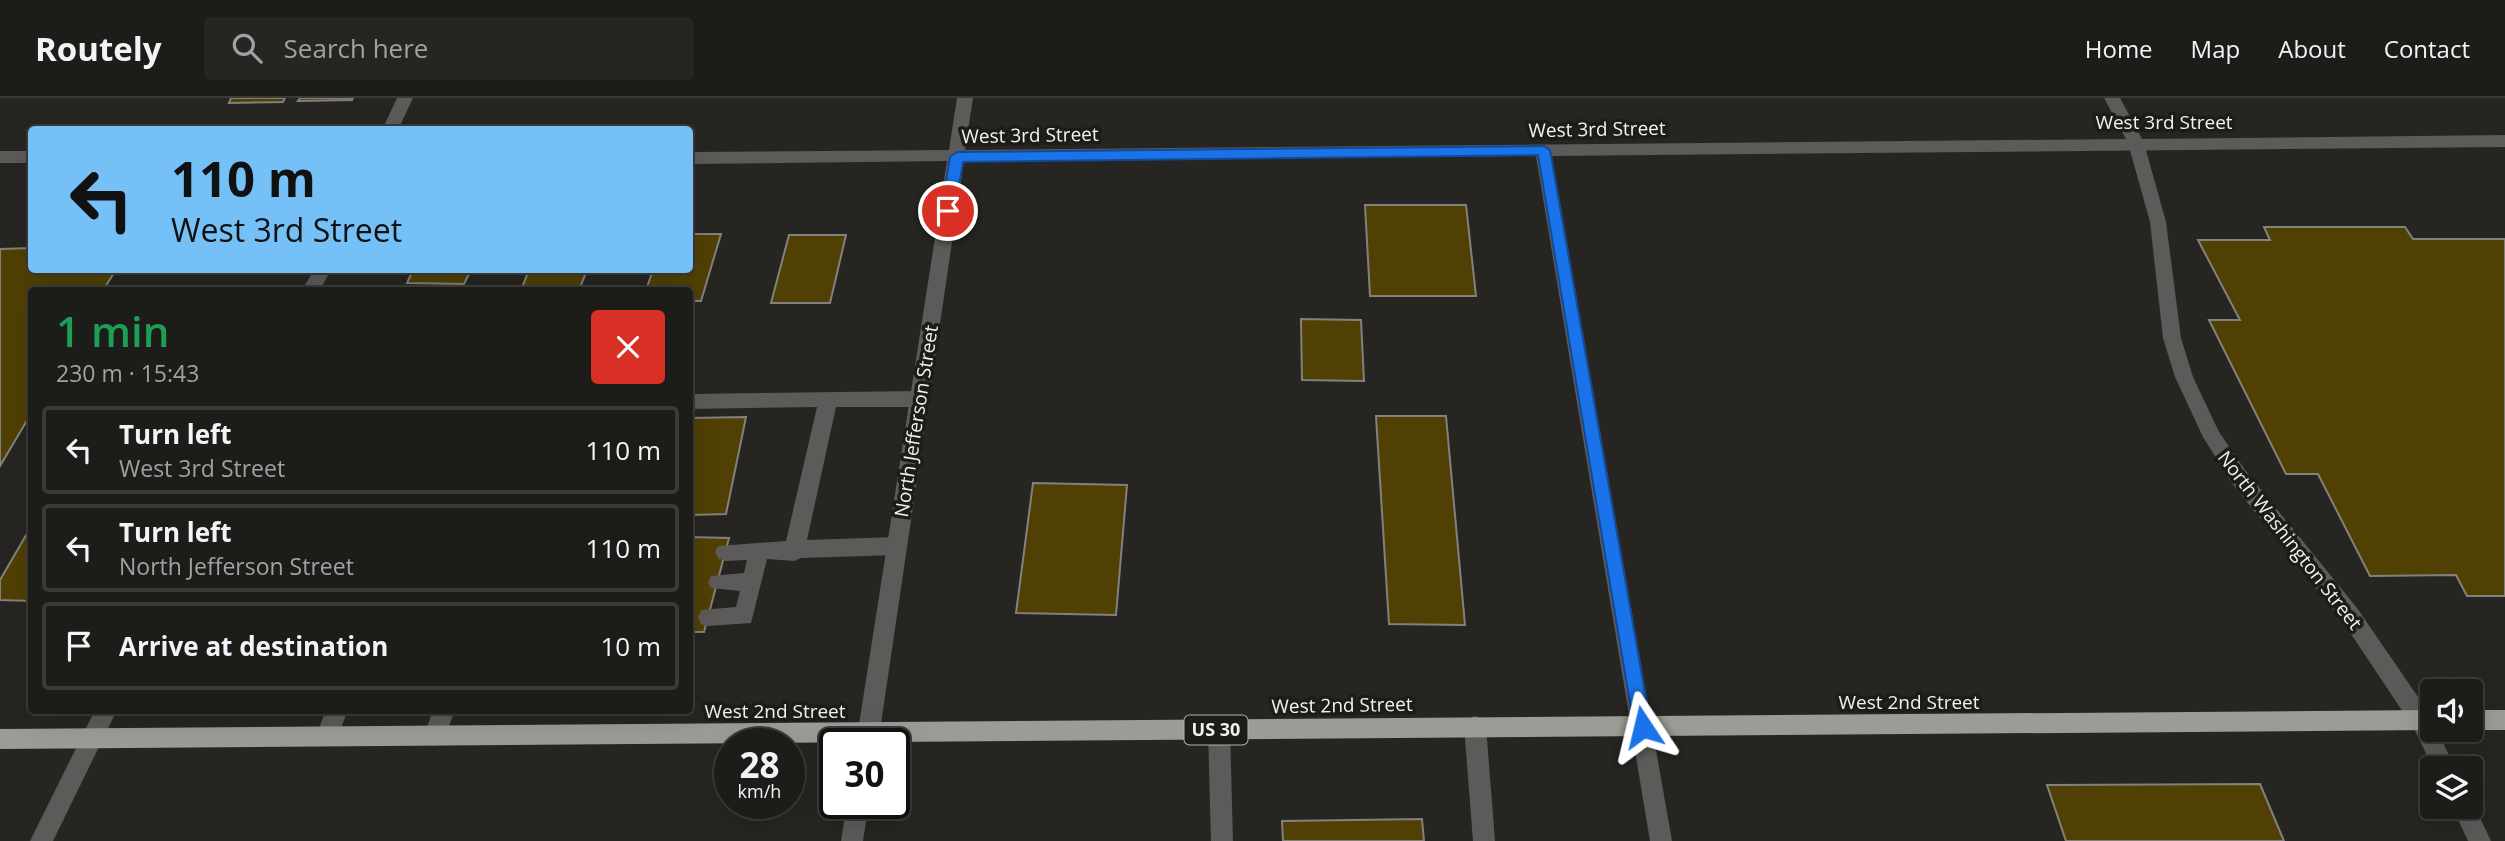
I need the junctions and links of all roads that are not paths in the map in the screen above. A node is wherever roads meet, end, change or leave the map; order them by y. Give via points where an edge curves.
1 (405, 98) edge
2 (965, 98) edge
3 (2112, 98) edge
4 (392, 126) edge
5 (2505, 141) edge
6 (2136, 143) junction
7 (1544, 150) junction
8 (0, 157) edge
9 (28, 157) edge
10 (957, 157) junction
11 (693, 158) edge
12 (919, 399) junction
13 (828, 400) junction
14 (693, 401) edge
15 (897, 546) junction
16 (759, 551) junction
17 (725, 552) dead end
18 (793, 552) junction
19 (718, 582) dead end
20 (750, 582) junction
21 (708, 617) dead end
22 (2420, 710) edge
23 (104, 714) edge
24 (335, 714) edge
25 (443, 714) edge
26 (2420, 720) edge
27 (2483, 720) edge
28 (2505, 720) edge
29 (1475, 726) junction
30 (1643, 727) junction
31 (870, 728) edge
32 (1219, 730) junction
33 (327, 736) junction
34 (435, 736) junction
35 (910, 737) edge
36 (92, 738) junction
37 (819, 738) edge
38 (0, 739) edge
39 (855, 819) edge
40 (2469, 819) edge
41 (1482, 839) edge
42 (41, 841) edge
43 (852, 841) edge
44 (1222, 841) edge
45 (1661, 841) edge
46 (2480, 841) edge

1 - 4 street
2 - 10 street, North Jefferson Street
3 - 6 street, North Washington Street
5 - 6 street, West 3rd Street
6 - 7 street, West 3rd Street
6 - 22 street, North Washington Street via 2158,222 2172,338 2212,437
7 - 10 street, West 3rd Street
7 - 30 street
8 - 9 street
10 - 11 street, West 3rd Street
10 - 12 street, North Jefferson Street
12 - 13 street
12 - 15 street, North Jefferson Street
13 - 14 street
13 - 18 street
15 - 18 street
15 - 31 street, North Jefferson Street
16 - 17 street
16 - 18 street
16 - 20 street
19 - 20 street
20 - 21 street via 744,616
23 - 36 street
24 - 33 street
25 - 34 street
26 - 30 highway, West 2nd Street / US 30
27 - 28 highway
29 - 30 highway, West 2nd Street / US 30
29 - 32 highway, West 2nd Street / US 30
29 - 41 street
30 - 45 street
32 - 35 highway, West 2nd Street / US 30
32 - 44 street
33 - 34 highway, West 2nd Street / US 30
33 - 36 highway, West 2nd Street / US 30
34 - 37 highway, West 2nd Street / US 30
36 - 38 highway, West 2nd Street / US 30
36 - 42 street
39 - 43 street
40 - 46 street

